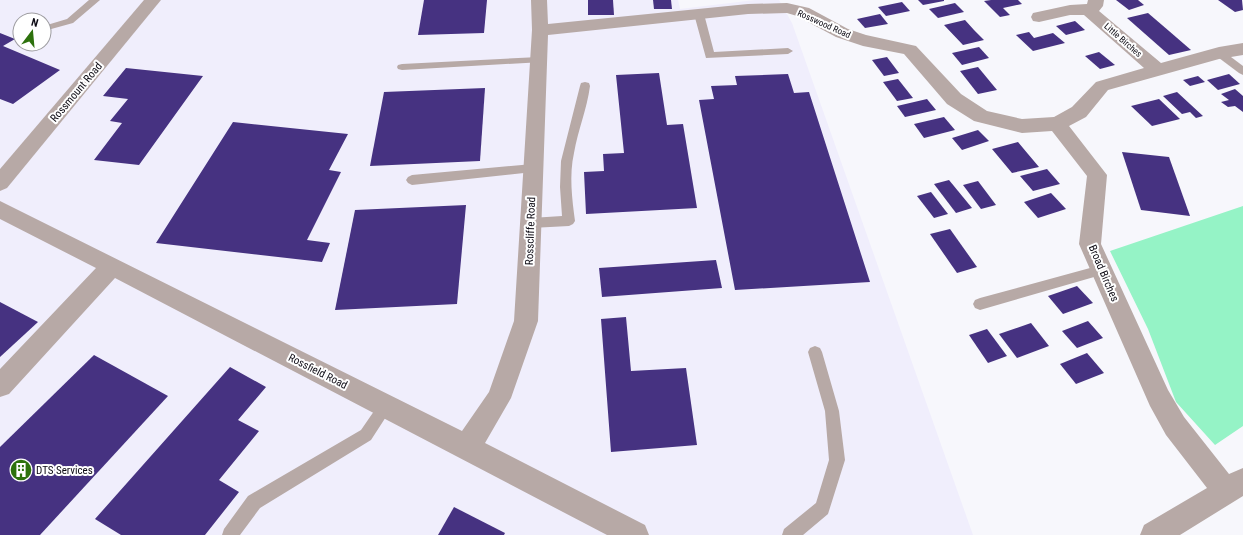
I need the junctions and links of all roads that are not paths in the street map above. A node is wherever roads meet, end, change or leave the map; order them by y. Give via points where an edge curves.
1 (95, 0) edge
2 (153, 0) edge
3 (539, 0) edge
4 (1092, 5) edge
5 (699, 14) junction
6 (1039, 17) dead end
7 (52, 26) edge
8 (540, 30) junction
9 (1243, 49) edge
10 (788, 52) dead end
11 (1219, 53) junction
12 (539, 60) junction
13 (402, 67) dead end
14 (1157, 70) junction
15 (1243, 71) edge
16 (585, 86) dead end
17 (1057, 124) junction
18 (533, 168) junction
19 (412, 180) dead end
20 (0, 183) edge
21 (0, 209) edge
22 (531, 223) junction
23 (112, 266) junction
24 (1101, 270) junction
25 (980, 304) dead end
26 (815, 352) dead end
27 (0, 386) edge
28 (386, 406) junction
29 (467, 447) junction
30 (1235, 486) edge
31 (230, 535) edge
32 (634, 535) edge
33 (790, 535) edge
34 (1154, 535) edge

1 - 7 lane via 70,21
2 - 20 street, Rossmount Road
3 - 8 street, Rosscliffe Road
4 - 6 street, Little Birches
4 - 14 street, Little Birches
5 - 8 street, Rosswood Road
5 - 10 lane via 710,56
5 - 17 street, Rosswood Road via 787,8 803,12 842,33 910,50 954,98 981,116 1022,126
8 - 12 street, Rosscliffe Road
9 - 11 street
11 - 14 street
11 - 15 lane
12 - 13 lane
12 - 18 street, Rosscliffe Road
14 - 17 street via 1102,86 1079,112
16 - 22 lane via 583,104 568,154 566,178 569,221
17 - 24 street, Broad Birches via 1097,175 1090,244
18 - 19 lane
18 - 22 street, Rosscliffe Road
21 - 23 street, Rossfield Road
22 - 29 street, Rosscliffe Road via 526,321 499,398
23 - 27 street
23 - 28 street, Rossfield Road
24 - 25 lane
24 - 30 street, Broad Birches via 1159,398 1175,426
26 - 33 lane via 832,410 838,460 822,508
28 - 29 street, Rossfield Road
28 - 31 lane via 366,435 254,502
29 - 32 street, Rossfield Road
30 - 34 street

